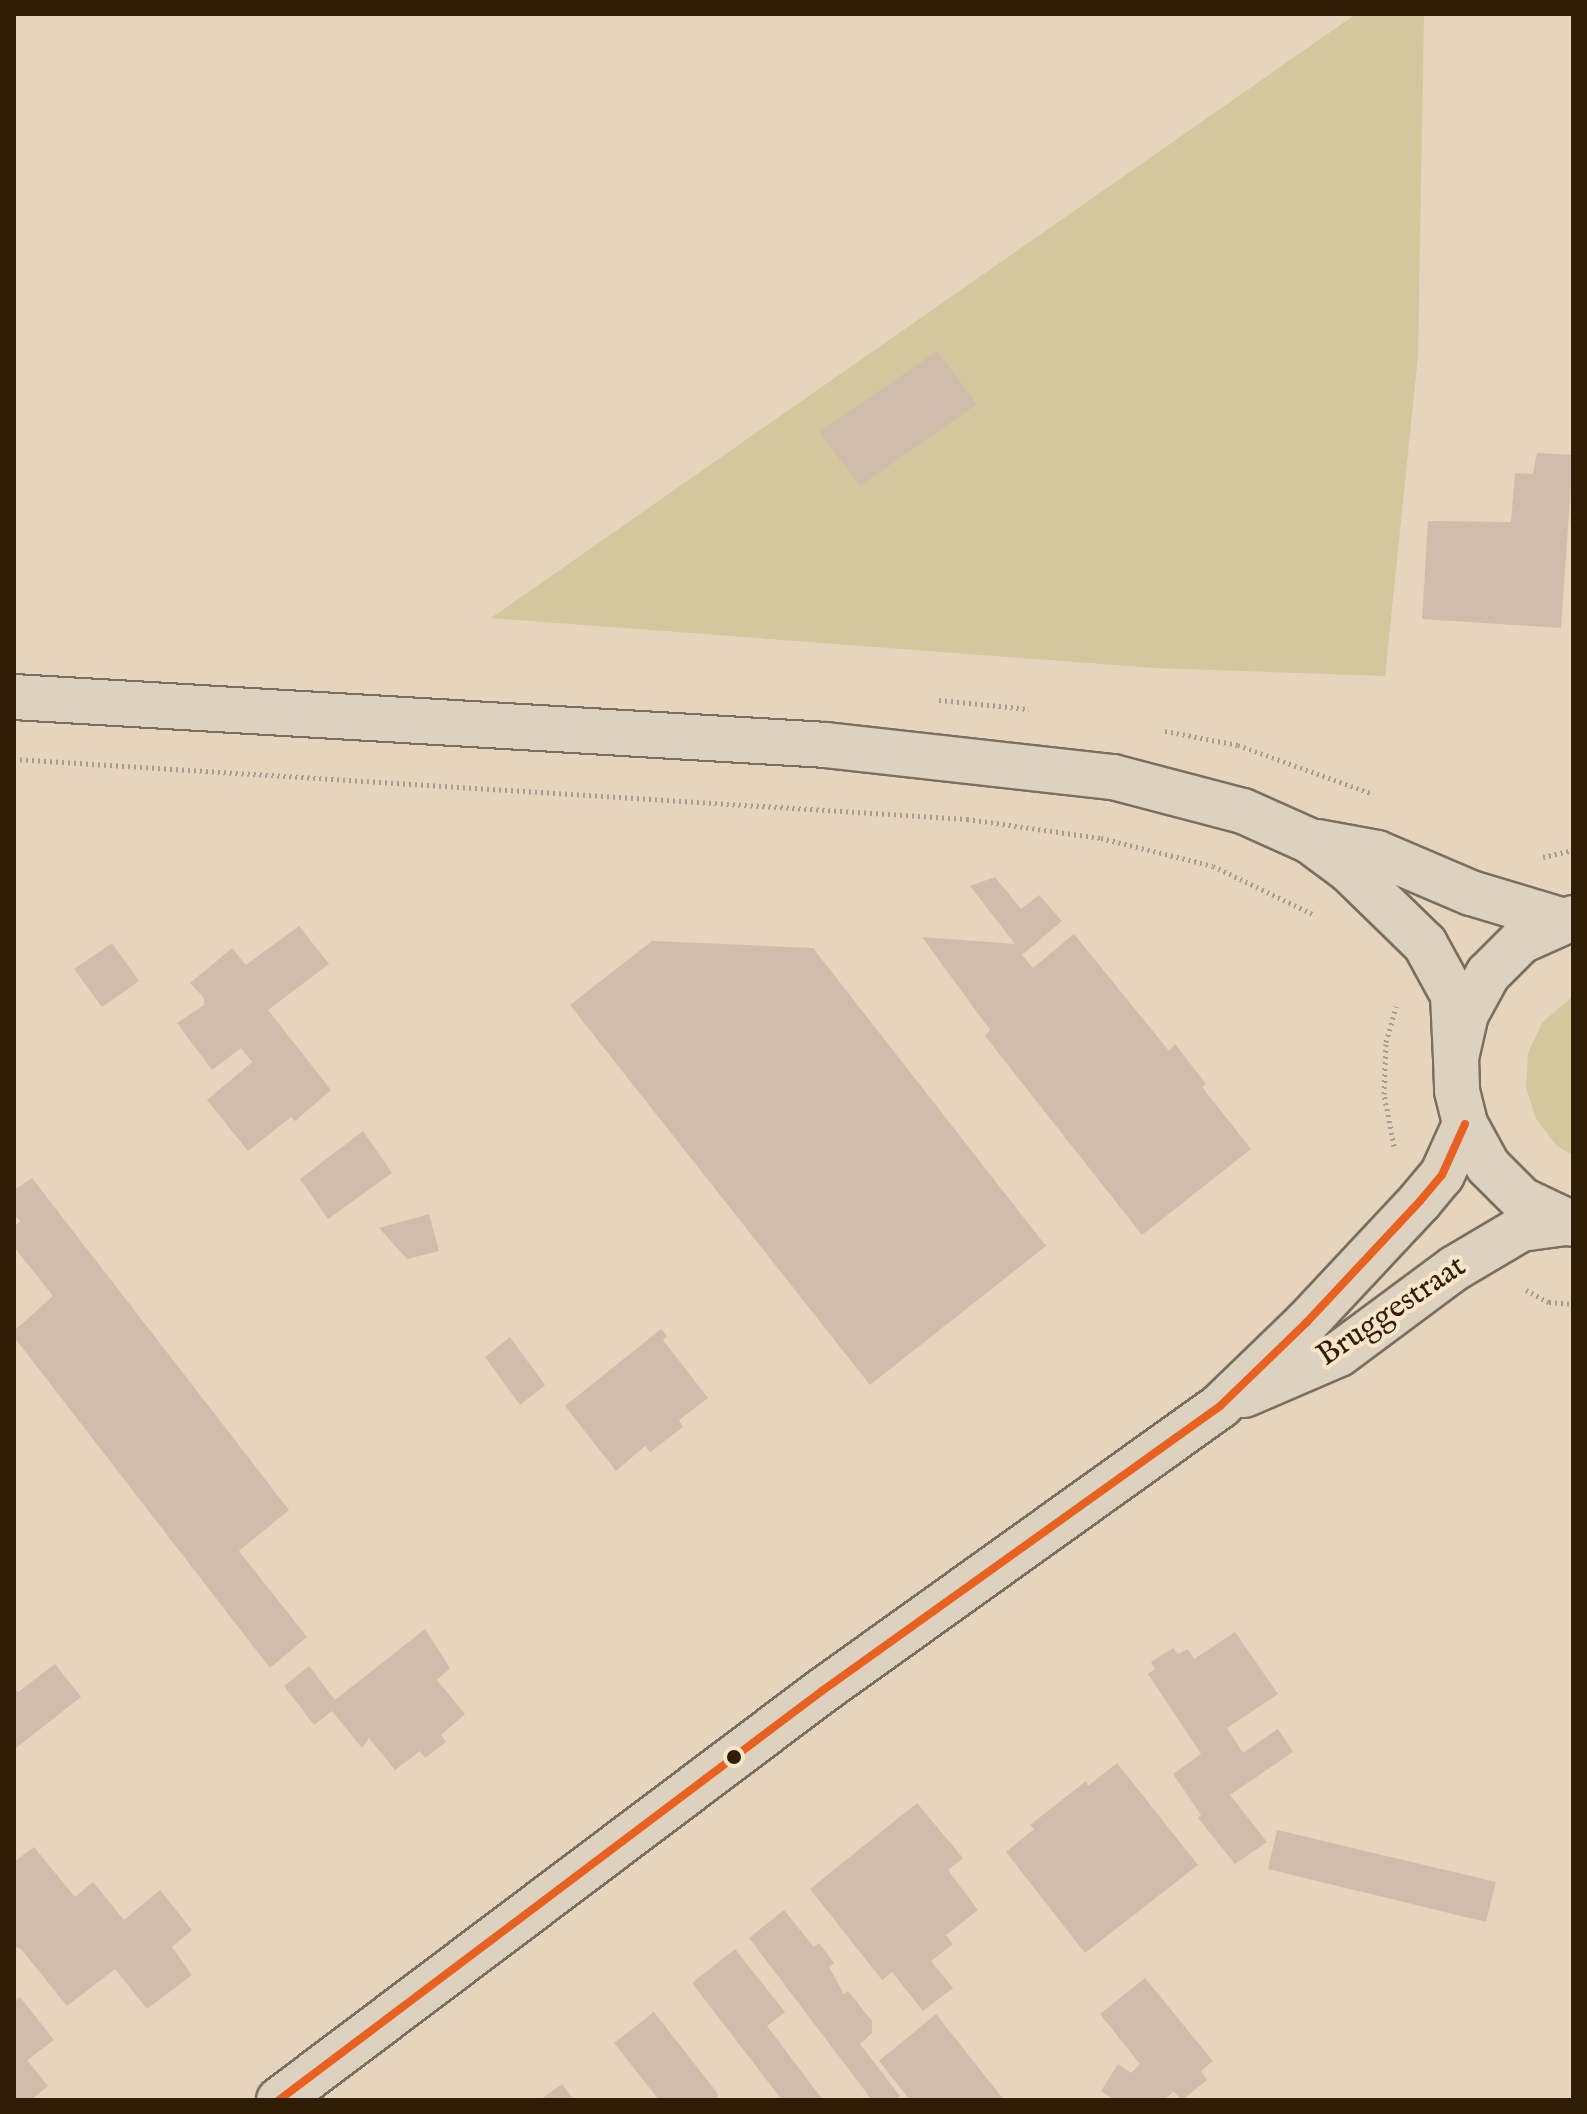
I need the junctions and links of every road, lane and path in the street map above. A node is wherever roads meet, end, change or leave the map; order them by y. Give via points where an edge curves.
1 (14, 697) edge
2 (14, 759) edge
3 (1310, 841) junction
4 (1322, 919) dead end
5 (1567, 919) edge
6 (1456, 1058) junction
7 (1465, 1124) junction
8 (1569, 1224) edge
9 (1220, 1406) junction
10 (279, 2100) edge

1 - 3 main road via 826,745 980,761 1113,777 1243,811
2 - 4 path via 967,819 1101,838 1213,866
3 - 5 main road via 1377,853 1471,893
3 - 6 main road via 1349,870 1425,944 1453,995
5 - 6 main road via 1521,941 1488,974 1466,1014
6 - 7 main road
7 - 8 main road via 1488,1166 1513,1192
7 - 9 main road, Bruggestraat via 1442,1175 1420,1201
8 - 9 main road, Bruggestraat via 1521,1229 1455,1268 1339,1354
9 - 10 main road, Bruggestraat via 809,1700

